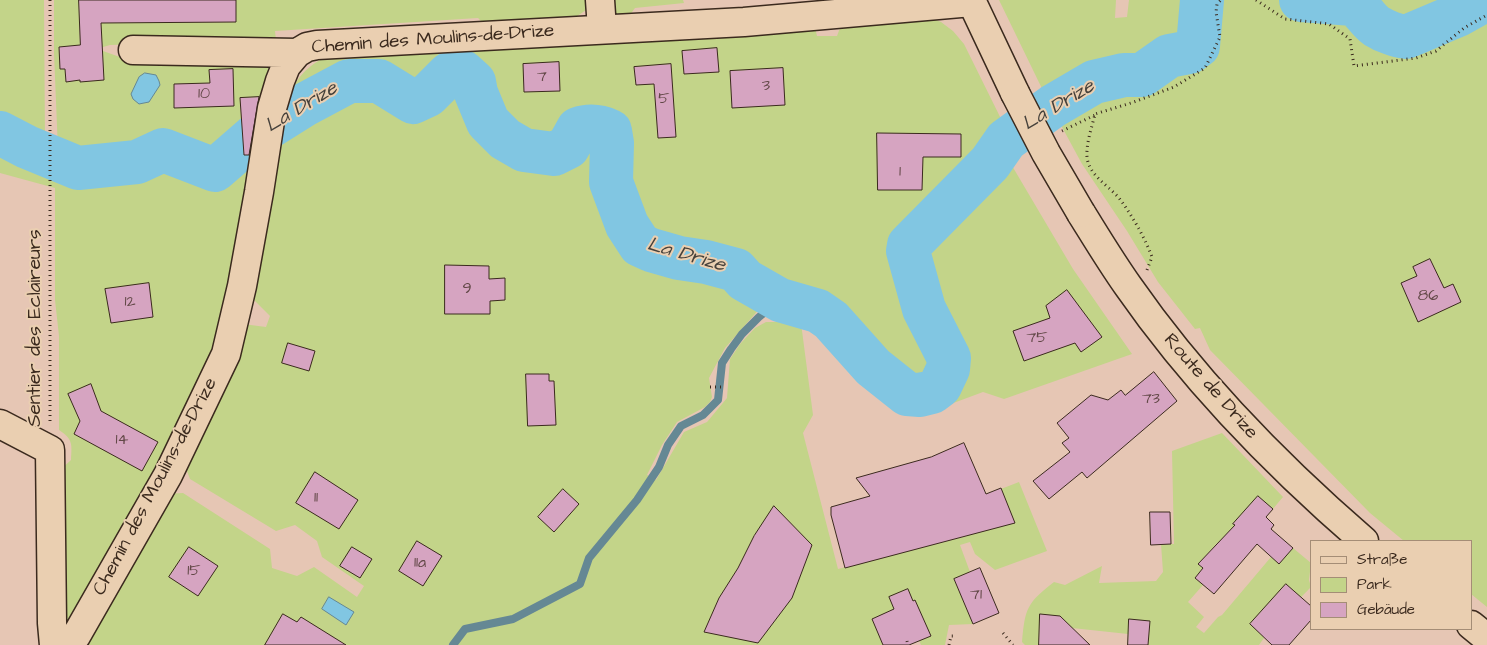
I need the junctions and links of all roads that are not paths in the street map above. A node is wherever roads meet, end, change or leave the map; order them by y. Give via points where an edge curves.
1 (600, 0) edge
2 (971, 1) edge
3 (602, 29) junction
4 (133, 50) dead end
5 (297, 53) junction
6 (0, 424) edge
7 (1363, 540) edge
8 (1472, 626) edge
9 (1487, 638) edge
10 (54, 645) edge
11 (69, 645) edge

1 - 3 street
2 - 3 street, Chemin des Moulins-de-Drize via 744,22
2 - 7 street, Route de Drize, bridge via 1046,153 1128,286 1173,346 1236,419 1309,493
3 - 5 street, Chemin des Moulins-de-Drize via 317,44
4 - 5 street
5 - 11 street, Chemin des Moulins-de-Drize via 286,66 272,108 260,192 226,354 168,475
6 - 10 street via 50,450
8 - 9 street

